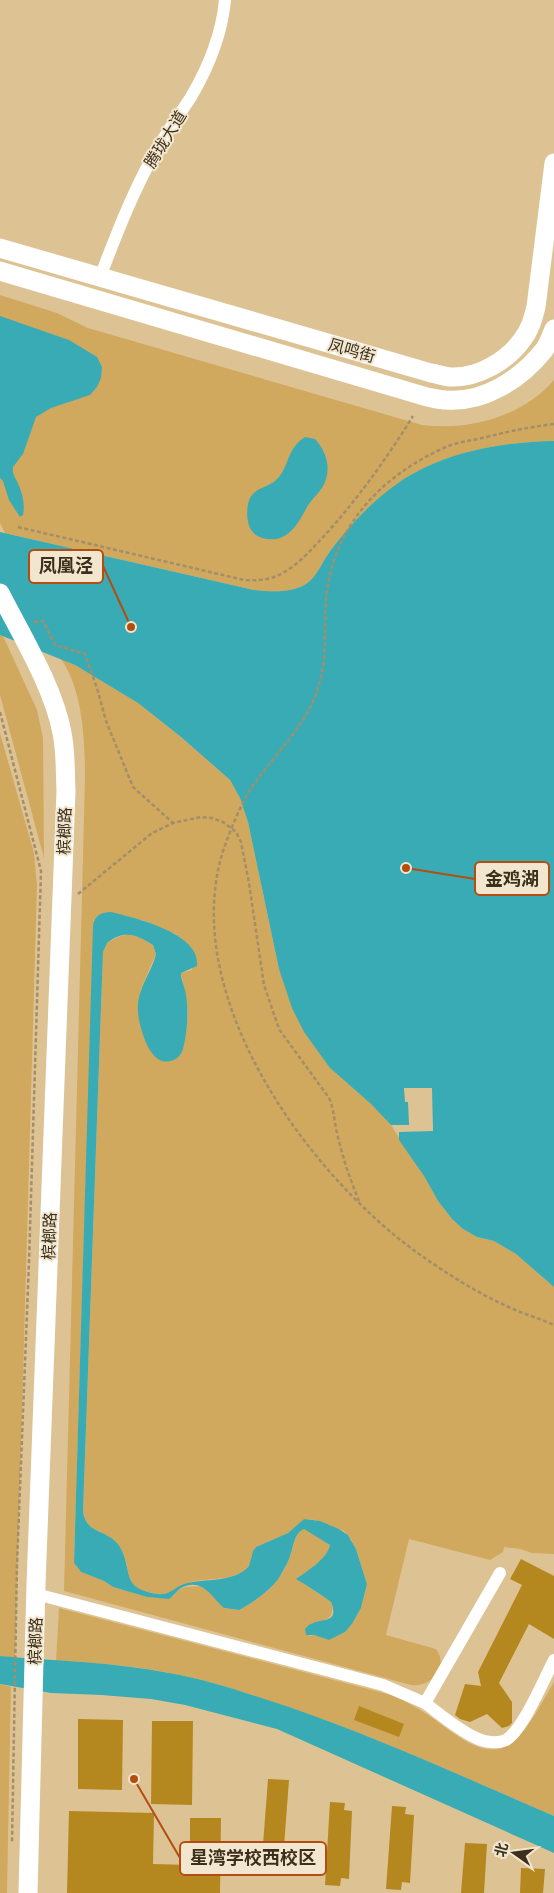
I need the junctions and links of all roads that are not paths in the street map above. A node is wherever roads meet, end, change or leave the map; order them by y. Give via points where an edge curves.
1 (225, 0) edge
2 (554, 163) edge
3 (0, 248) edge
4 (0, 271) edge
5 (100, 276) junction
6 (554, 329) edge
7 (0, 593) edge
8 (500, 1574) dead end
9 (36, 1594) junction
10 (554, 1660) edge
11 (424, 1703) junction
12 (28, 1893) edge

1 - 5 street, 腾珑大道 via 209,58 192,95 129,200
2 - 5 street, 凤鸣街 via 536,307 531,324 523,340 509,354 488,368 471,374 451,377 432,373
3 - 5 street, 凤鸣街
4 - 6 street, 凤鸣街 via 417,394 447,400 490,393 508,383 545,349
7 - 9 street, 槟榔路 via 56,710 65,754
8 - 11 street
9 - 11 street via 383,1685
9 - 12 street, 槟榔路 via 34,1656 24,1693
10 - 11 street via 523,1720 505,1740 476,1739

